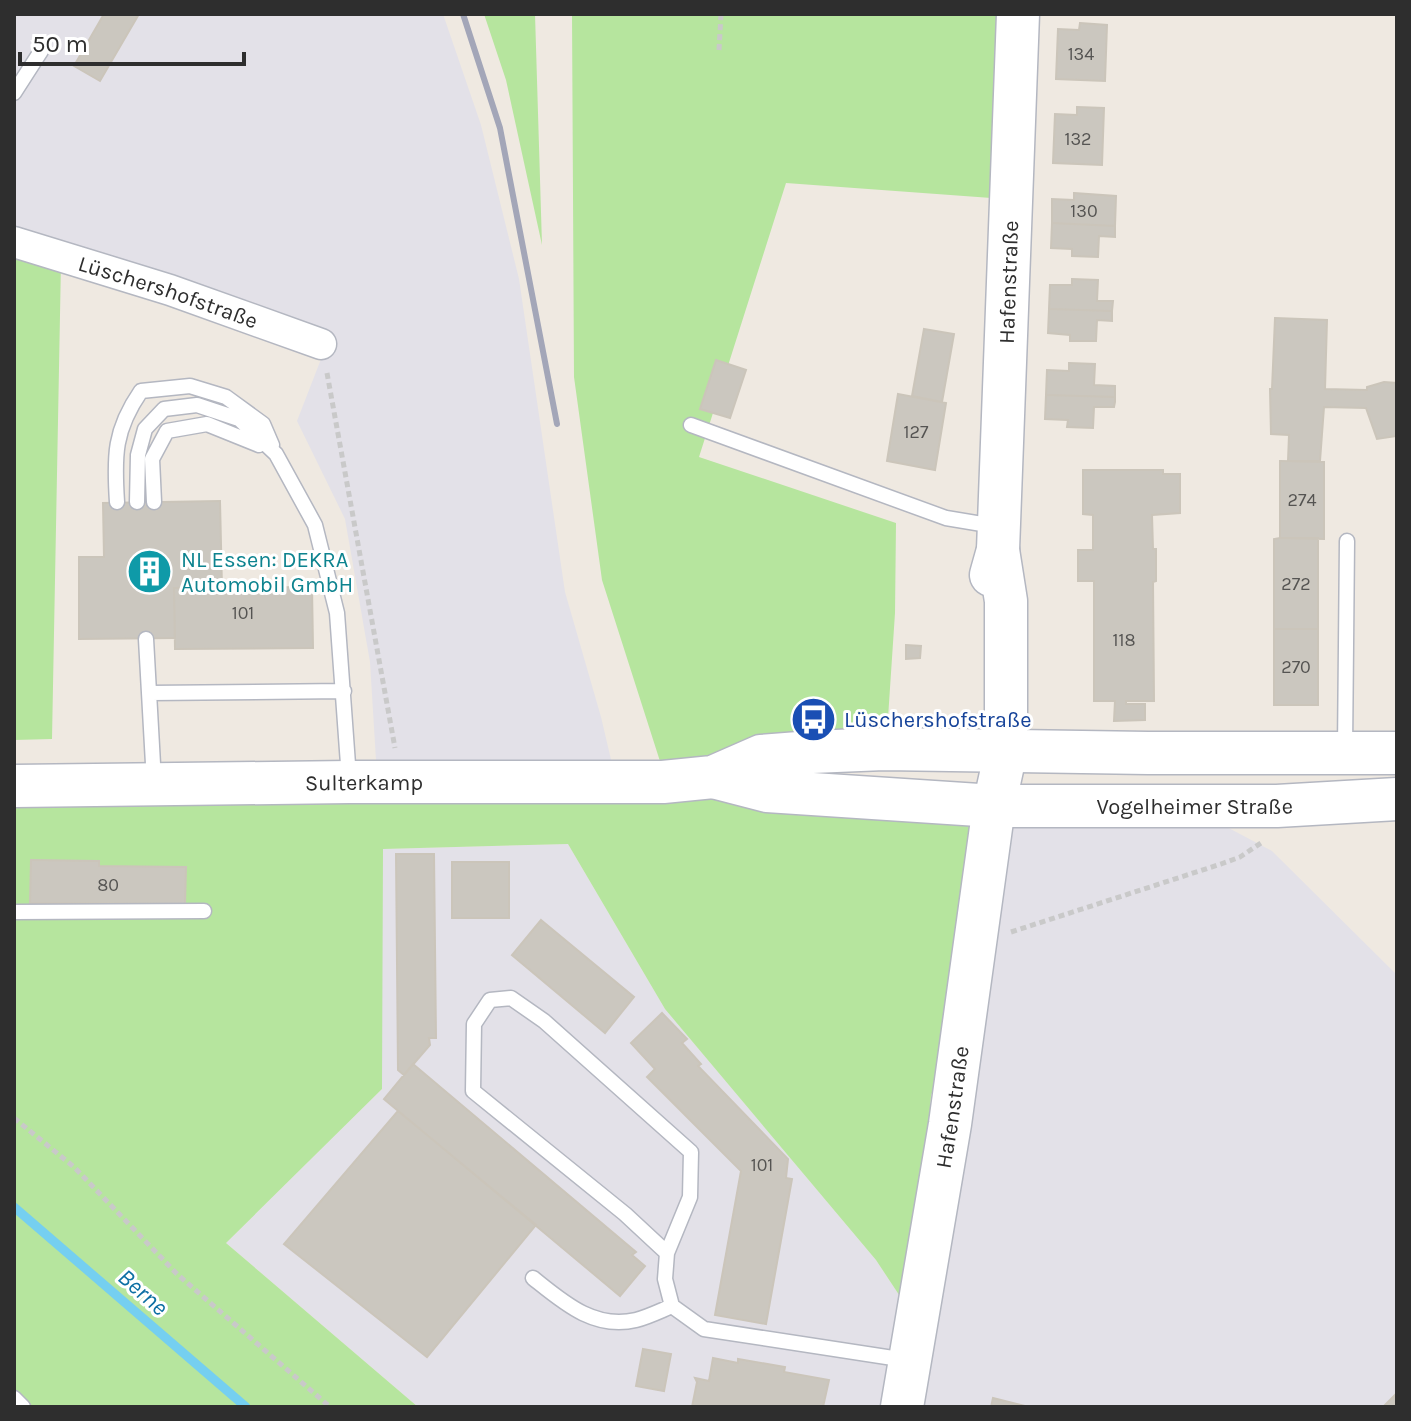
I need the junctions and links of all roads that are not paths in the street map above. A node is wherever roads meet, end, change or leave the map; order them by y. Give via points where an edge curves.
1 (1018, 14) edge
2 (41, 51) dead end
3 (14, 93) edge
4 (14, 242) edge
5 (321, 344) road end
6 (691, 425) dead end
7 (276, 454) junction
8 (117, 502) dead end
9 (137, 502) dead end
10 (154, 502) dead end
11 (998, 538) junction
12 (1347, 541) dead end
13 (146, 639) dead end
14 (344, 691) junction
15 (150, 693) junction
16 (995, 751) junction
17 (1345, 752) junction
18 (1397, 753) edge
19 (713, 777) junction
20 (349, 782) junction
21 (154, 784) junction
22 (14, 786) edge
23 (1397, 799) edge
24 (994, 806) junction
25 (204, 911) dead end
26 (14, 912) edge
27 (667, 1253) junction
28 (533, 1278) dead end
29 (672, 1306) junction
30 (910, 1361) junction
31 (14, 1398) edge
32 (23, 1407) edge
33 (902, 1407) edge

1 - 11 street, Hafenstraße
2 - 3 lane
4 - 5 street, Lüschershofstraße
6 - 11 lane
7 - 8 lane via 263,424 226,397 190,386 141,391 126,413 114,455
7 - 9 lane via 239,419 197,405 164,409 145,429 138,455
7 - 10 lane via 207,424 167,431 152,459
7 - 14 lane via 315,525 337,613
11 - 16 street, Hafenstraße via 987,601
12 - 17 lane
13 - 15 lane
14 - 15 lane
14 - 20 lane
15 - 21 lane
16 - 17 street
16 - 19 street, Sulterkamp via 884,749 761,756
16 - 24 street, Hafenstraße
17 - 18 street
19 - 20 street, Sulterkamp via 605,783
19 - 24 street, Sulterkamp via 767,791
20 - 21 street, Sulterkamp
21 - 22 street, Sulterkamp
23 - 24 street, Vogelheimer Straße via 1277,806
24 - 30 street, Hafenstraße via 950,1124
25 - 26 lane
27 - 27 lane via 473,1091 474,1024 490,1000 511,998 544,1021 691,1152 690,1197
27 - 29 lane via 665,1279
28 - 29 lane via 571,1309 606,1322 635,1320
29 - 30 lane via 704,1329
30 - 33 street, Hafenstraße
31 - 32 lane

